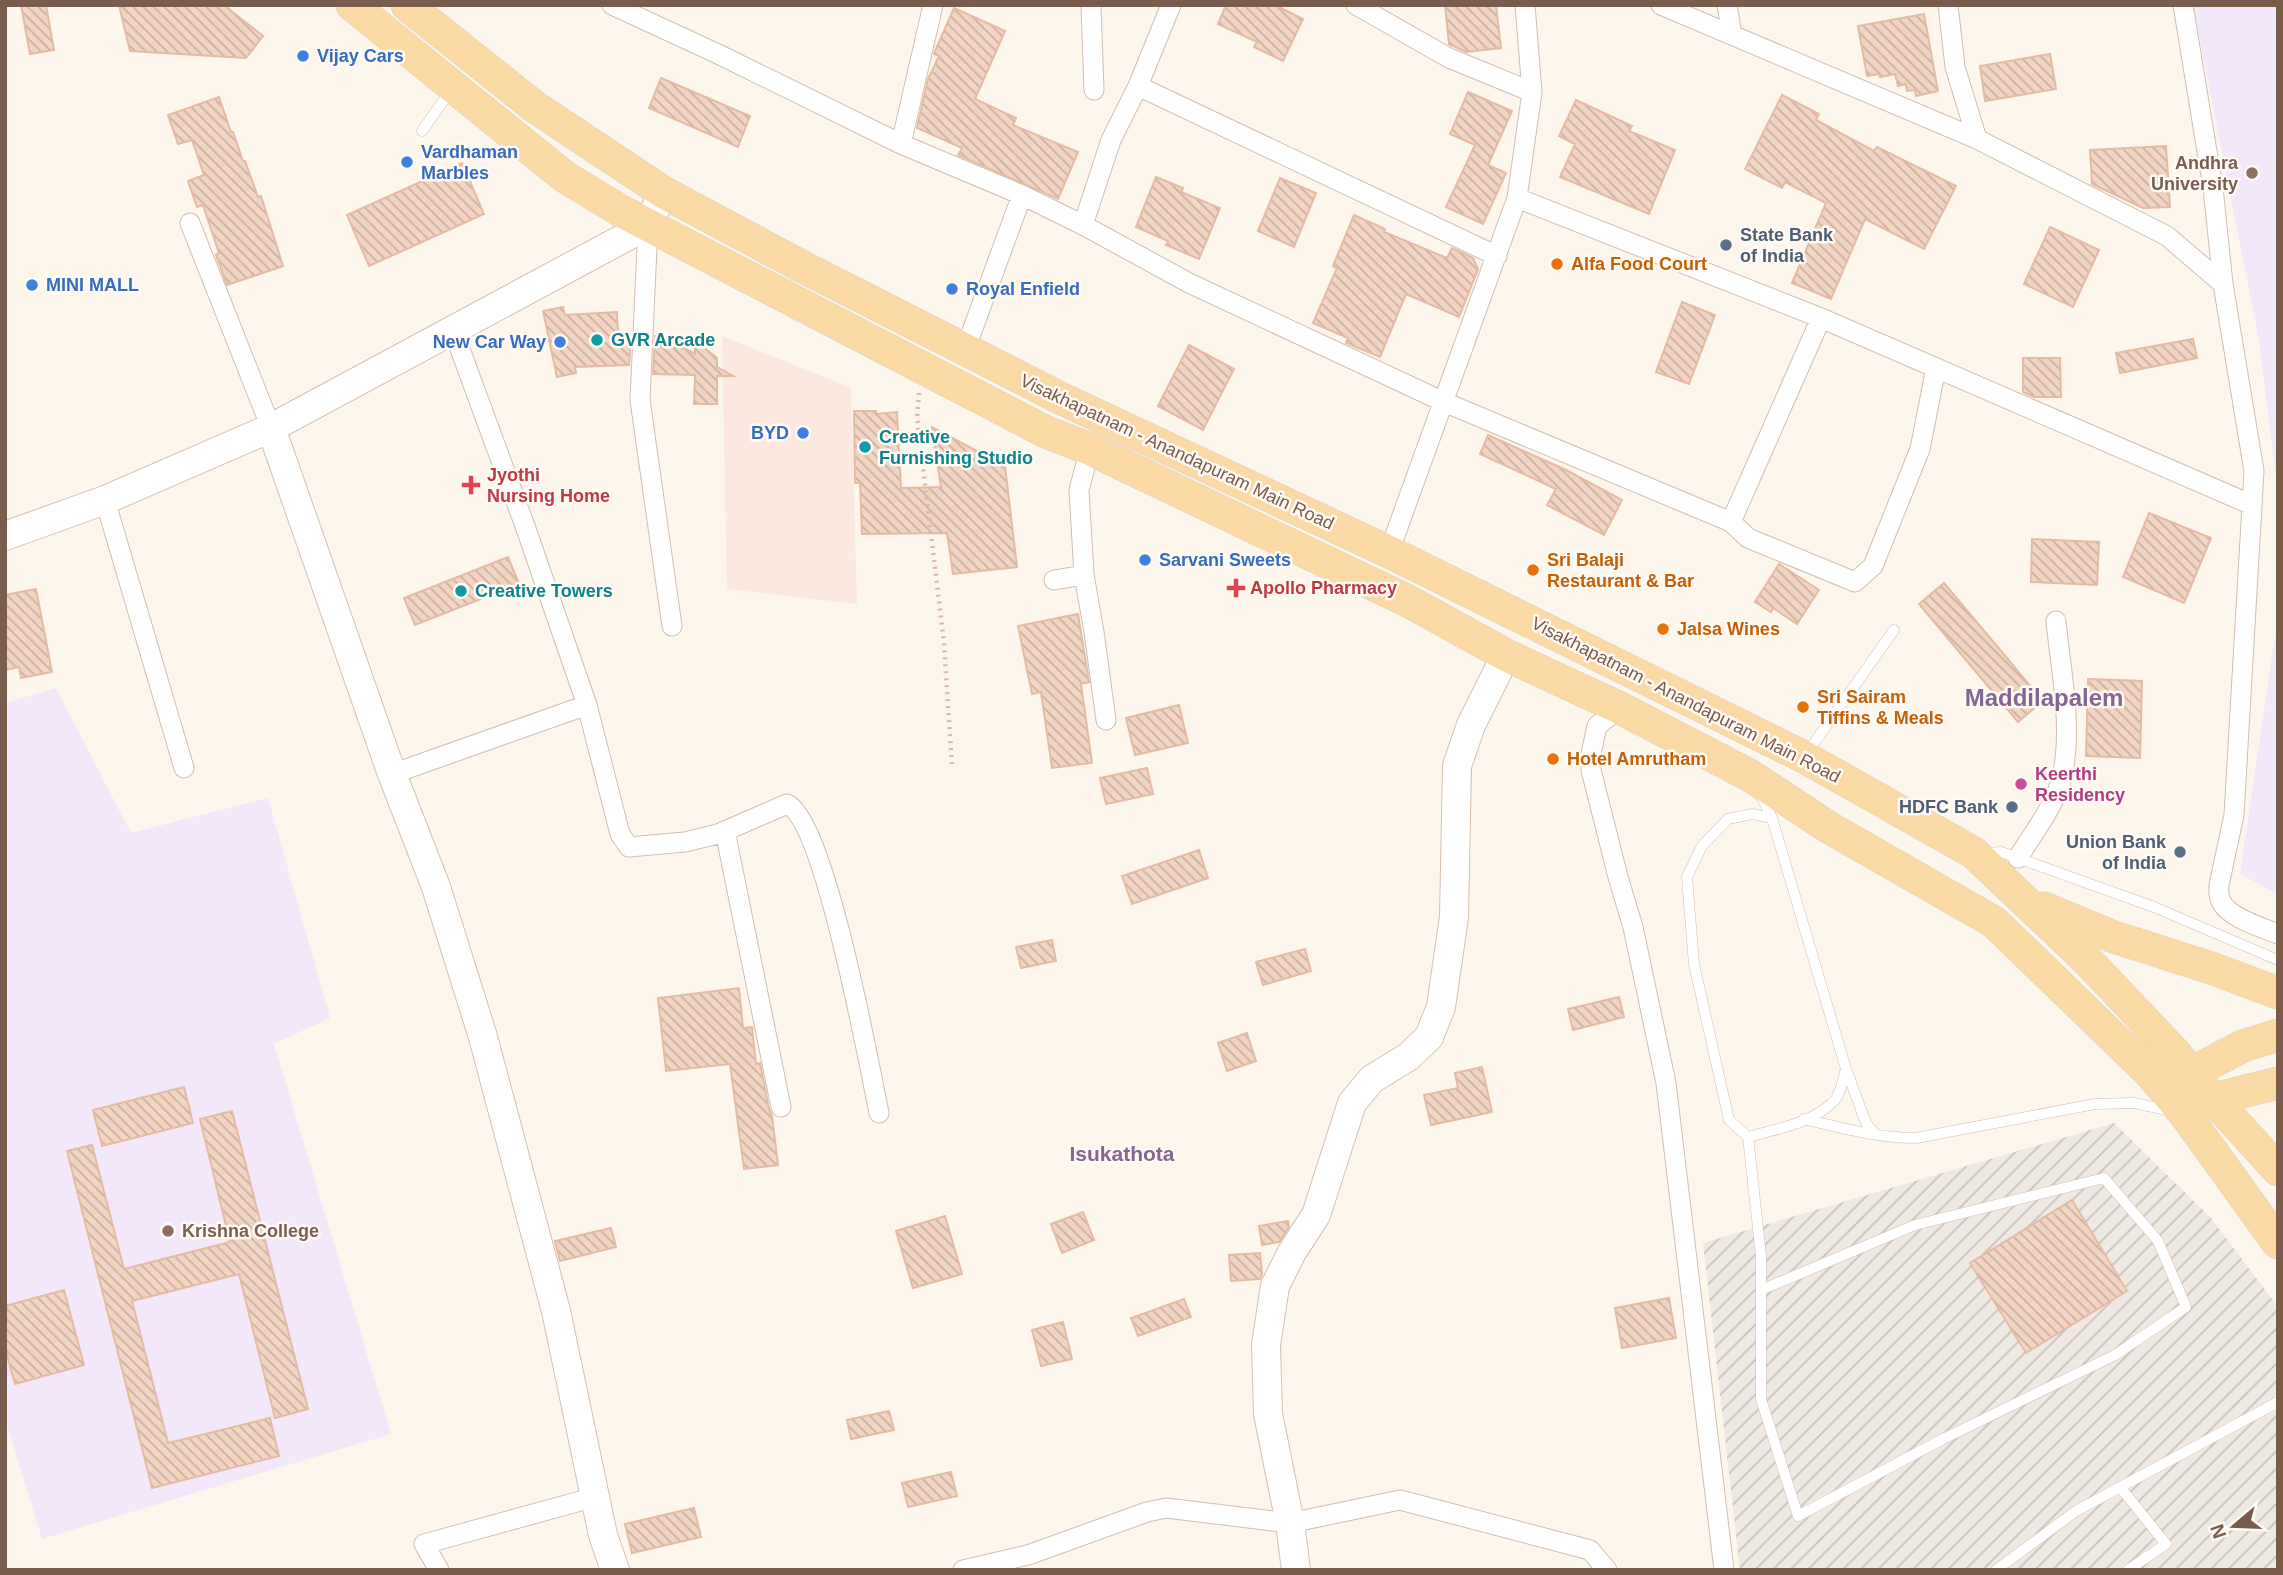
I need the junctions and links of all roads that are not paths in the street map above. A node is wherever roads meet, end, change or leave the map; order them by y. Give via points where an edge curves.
1 (352, 5) edge
2 (407, 5) edge
3 (933, 5) edge
4 (1091, 5) edge
5 (1171, 5) edge
6 (1525, 5) edge
7 (1661, 5) edge
8 (1727, 5) edge
9 (1948, 5) edge
10 (2183, 5) edge
11 (614, 6) edge
12 (1365, 8) edge
13 (1732, 35) junction
14 (1138, 86) junction
15 (453, 87) junction
16 (1094, 90) dead end
17 (1532, 92) junction
18 (422, 131) dead end
19 (1978, 139) junction
20 (901, 144) junction
21 (663, 192) junction
22 (1022, 195) junction
23 (1517, 198) junction
24 (190, 223) dead end
25 (648, 225) junction
26 (1083, 225) junction
27 (1497, 256) junction
28 (2223, 284) junction
29 (1821, 318) junction
30 (453, 330) junction
31 (965, 350) junction
32 (1936, 368) junction
33 (1444, 402) junction
34 (271, 428) junction
35 (1090, 449) junction
36 (105, 500) junction
37 (2252, 505) junction
38 (1731, 522) junction
39 (5, 536) edge
40 (1389, 552) junction
41 (1084, 575) junction
42 (1054, 580) dead end
43 (2056, 621) dead end
44 (672, 626) dead end
45 (1894, 630) dead end
46 (1506, 655) junction
47 (587, 705) junction
48 (1620, 708) junction
49 (1106, 720) dead end
50 (1804, 757) junction
51 (184, 768) dead end
52 (392, 774) junction
53 (1751, 776) junction
54 (1772, 818) junction
55 (725, 831) junction
56 (1974, 853) junction
57 (2018, 858) junction
58 (2027, 901) junction
59 (2278, 934) edge
60 (2278, 960) edge
61 (2278, 993) edge
62 (2278, 1035) edge
63 (1846, 1069) junction
64 (2190, 1073) junction
65 (2278, 1083) edge
66 (2162, 1088) junction
67 (2214, 1099) junction
68 (2134, 1103) junction
69 (781, 1107) dead end
70 (879, 1113) dead end
71 (2184, 1113) junction
72 (1804, 1119) junction
73 (1875, 1134) junction
74 (1748, 1137) junction
75 (2278, 1170) edge
76 (2278, 1243) edge
77 (1761, 1290) junction
78 (2278, 1402) edge
79 (2120, 1487) junction
80 (595, 1497) junction
81 (1290, 1523) junction
82 (439, 1570) edge
83 (615, 1570) edge
84 (963, 1570) edge
85 (1296, 1570) edge
86 (1608, 1570) edge
87 (1724, 1570) edge
88 (1996, 1570) edge
89 (2128, 1570) edge

1 - 15 main road, Visakhapatnam - Anandapuram Main Road
2 - 21 main road, Visakhapatnam - Anandapuram Main Road via 535,107
3 - 20 street
4 - 16 street
5 - 14 street
6 - 17 street
7 - 13 street
8 - 13 street
9 - 19 street via 1955,67
10 - 28 street via 2213,188
11 - 20 street
12 - 17 street via 1449,58
13 - 19 street
14 - 26 street via 1111,140
14 - 27 street
15 - 18 lane
15 - 25 main road, Visakhapatnam - Anandapuram Main Road via 565,177
17 - 23 street
19 - 28 street via 2166,236
20 - 22 street
21 - 25 street
21 - 31 main road, Visakhapatnam - Anandapuram Main Road
22 - 26 street
22 - 31 street
23 - 27 street
23 - 29 street
24 - 34 street
25 - 30 street
25 - 35 main road, Visakhapatnam - Anandapuram Main Road via 1046,432
25 - 44 street via 640,400
26 - 33 street via 1189,284
27 - 33 street
28 - 37 street via 2254,471
29 - 32 street
29 - 38 street
30 - 34 street
30 - 47 street
31 - 40 main road, Visakhapatnam - Anandapuram Main Road
32 - 37 street
32 - 38 street via 1920,449 1873,566 1854,582 1748,538
33 - 38 street
33 - 40 street
34 - 36 street
34 - 52 street
35 - 41 street via 1079,490
35 - 46 main road, Visakhapatnam - Anandapuram Main Road via 1408,601
36 - 39 street
36 - 51 street
37 - 59 street via 2234,816 2218,885 2221,904 2232,914
40 - 50 main road, Visakhapatnam - Anandapuram Main Road
41 - 42 street
41 - 49 street
43 - 57 street via 2067,733 2062,779
45 - 50 lane
46 - 48 main road, Visakhapatnam - Anandapuram Main Road
46 - 81 street via 1471,725 1457,766 1454,917 1441,1007 1429,1037 1408,1057 1372,1079 1352,1103 1315,1216 1275,1286 1266,1345 1268,1414
47 - 52 street
47 - 55 street via 620,834 629,847 685,842
48 - 53 main road, Visakhapatnam - Anandapuram Main Road
48 - 87 street via 1597,726 1591,770 1633,927 1666,1083
50 - 56 main road, Visakhapatnam - Anandapuram Main Road
52 - 80 street via 436,887 483,1037 556,1311
53 - 54 lane
53 - 66 main road, Visakhapatnam - Anandapuram Main Road via 1828,827 1994,922
54 - 63 lane
54 - 74 lane via 1752,814 1728,819 1702,846 1687,877 1694,964 1729,1120
55 - 69 street
55 - 70 street via 787,804 800,816 811,837 848,963
56 - 57 lane via 2001,852
56 - 58 main road, Visakhapatnam - Anandapuram Main Road
57 - 60 lane via 2154,907
58 - 61 main road via 2114,937
58 - 64 main road, Visakhapatnam - Anandapuram Main Road
62 - 64 main road via 2243,1046
63 - 72 lane via 1836,1098
63 - 73 lane via 1866,1123
64 - 66 main road
64 - 67 main road, Visakhapatnam - Anandapuram Main Road
65 - 67 main road
66 - 68 lane
66 - 71 main road, Visakhapatnam - Anandapuram Main Road
67 - 71 main road
67 - 75 main road, Visakhapatnam - Anandapuram Main Road
68 - 71 lane
68 - 73 lane via 2095,1104 1916,1139
71 - 76 main road, Visakhapatnam - Anandapuram Main Road
72 - 73 lane
72 - 74 lane
74 - 77 lane
77 - 77 lane via 1762,1399 1798,1516 2115,1355 2186,1307 2158,1241 2104,1178 1915,1225
78 - 79 lane
79 - 88 lane via 2076,1511
79 - 89 lane via 2166,1544
80 - 82 street via 425,1544
80 - 83 street
81 - 84 street via 1166,1508 1028,1555
81 - 85 street
81 - 86 street via 1400,1500 1590,1550

